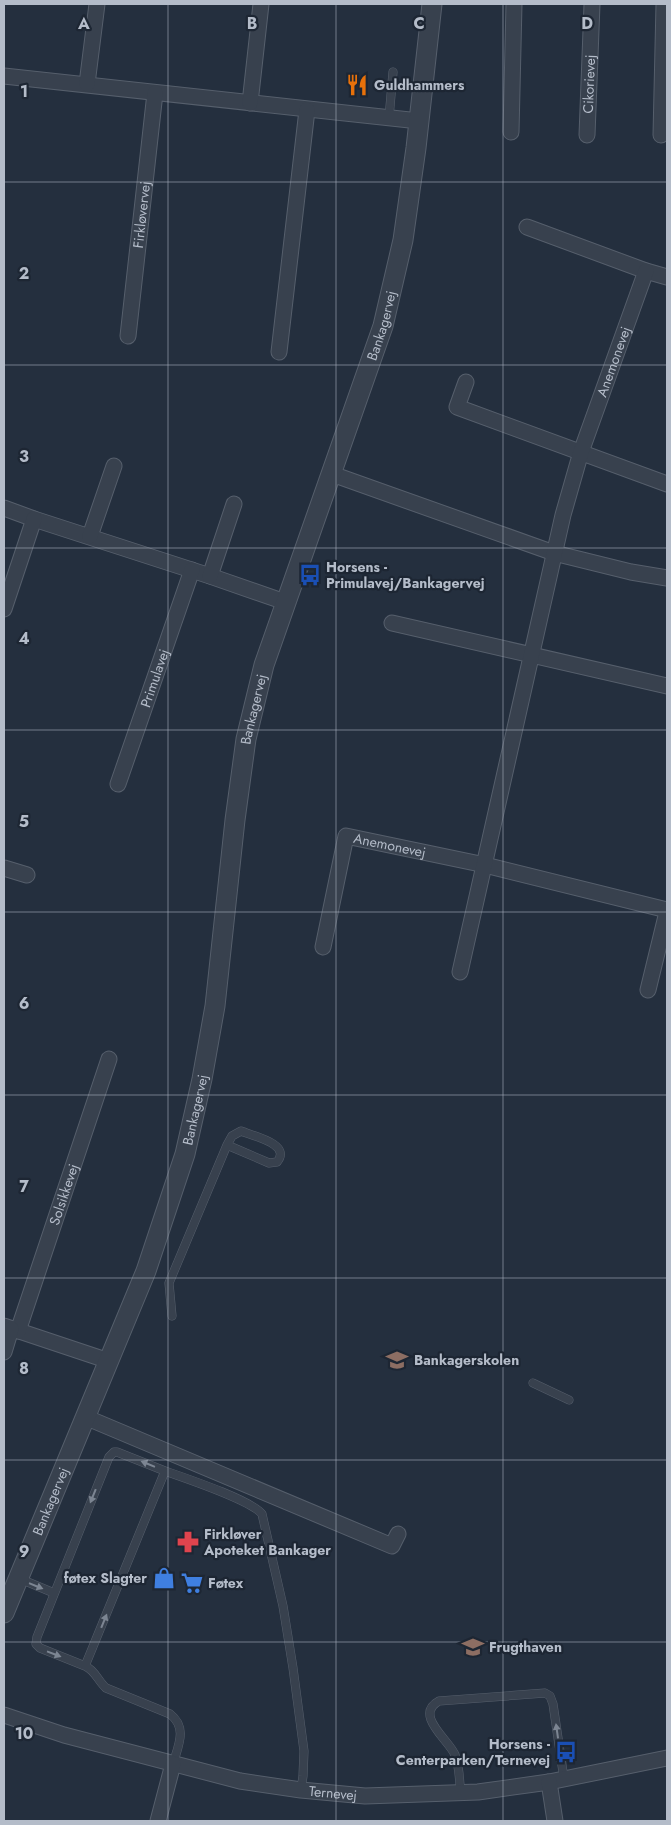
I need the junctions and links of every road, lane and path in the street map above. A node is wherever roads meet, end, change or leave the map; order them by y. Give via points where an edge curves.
1 (97, 4) edge
2 (261, 4) edge
3 (432, 4) edge
4 (514, 4) edge
5 (592, 4) edge
6 (664, 4) edge
7 (393, 72) dead end
8 (4, 76) edge
9 (87, 84) junction
10 (155, 93) junction
11 (250, 103) junction
12 (307, 110) junction
13 (389, 118) junction
14 (419, 121) junction
15 (511, 132) dead end
16 (588, 134) dead end
17 (660, 135) dead end
18 (527, 226) dead end
19 (646, 271) junction
20 (667, 277) edge
21 (128, 336) dead end
22 (279, 352) dead end
23 (466, 382) dead end
24 (580, 452) junction
25 (114, 466) dead end
26 (332, 474) junction
27 (667, 484) edge
28 (234, 504) dead end
29 (4, 508) edge
30 (34, 519) junction
31 (90, 536) junction
32 (554, 553) junction
33 (192, 570) junction
34 (210, 576) junction
35 (667, 578) edge
36 (285, 602) junction
37 (4, 608) edge
38 (392, 623) dead end
39 (531, 655) junction
40 (667, 686) edge
41 (118, 784) dead end
42 (485, 865) junction
43 (4, 868) edge
44 (27, 875) dead end
45 (667, 911) edge
46 (323, 947) dead end
47 (460, 972) dead end
48 (648, 990) dead end
49 (109, 1059) dead end
50 (227, 1146) junction
51 (172, 1316) dead end
52 (11, 1329) edge
53 (4, 1352) edge
54 (108, 1361) junction
55 (533, 1383) dead end
56 (569, 1400) dead end
57 (85, 1417) junction
58 (165, 1471) junction
59 (398, 1534) dead end
60 (18, 1578) junction
61 (54, 1593) junction
62 (4, 1613) edge
63 (85, 1666) junction
64 (4, 1716) edge
65 (667, 1758) edge
66 (173, 1764) junction
67 (564, 1779) junction
68 (549, 1782) junction
69 (301, 1790) junction
70 (461, 1794) junction
71 (158, 1821) edge
72 (556, 1821) edge

1 - 9 street
2 - 11 street
3 - 14 street, Bankagervej
4 - 15 street
5 - 16 street, Cikorievej
6 - 17 street
7 - 13 lane
8 - 9 street
9 - 10 street
10 - 11 street
10 - 21 street, Firkløvervej
11 - 12 street
12 - 13 street
12 - 22 street
13 - 14 street
14 - 26 street, Bankagervej via 403,240 383,326
18 - 19 street
19 - 20 street
19 - 24 street, Anemonevej
23 - 24 street via 457,407
24 - 27 street
24 - 32 street, Anemonevej
25 - 31 street
26 - 32 street
26 - 36 street, Bankagervej
28 - 34 street
29 - 30 street
30 - 31 street
30 - 37 street
31 - 33 street
32 - 35 street
32 - 39 street, Anemonevej
33 - 34 street
33 - 41 street, Primulavej
34 - 36 street
36 - 54 street, Bankagervej via 264,665 246,739 215,1006 185,1154 146,1271
38 - 39 street
39 - 40 street
39 - 42 street, Anemonevej
42 - 45 street, Anemonevej
42 - 46 street, Anemonevej via 346,836
42 - 47 street, Anemonevej
43 - 44 street
45 - 48 street, Anemonevej
49 - 52 street, Solsikkevej
50 - 50 lane via 232,1136 241,1131 275,1145 281,1155 277,1162 269,1163
50 - 51 lane via 169,1283
52 - 53 street, Solsikkevej
52 - 54 street
54 - 57 street, Bankagervej
55 - 56 lane
57 - 59 street via 392,1546
57 - 60 street, Bankagervej
58 -> 61 lane via 120,1453 111,1454
63 -> 58 lane
58 - 69 lane via 253,1506 262,1514 295,1677 304,1751
60 -> 61 lane
60 - 62 street, Bankagervej
61 -> 63 lane via 36,1644
63 - 66 lane via 106,1688 176,1719 181,1732
64 - 66 street, Ternevej
65 - 67 street, Ternevej
66 - 69 street, Ternevej via 240,1781
66 - 71 street
67 - 68 street, Ternevej
67 -> 70 lane via 550,1696 544,1693 439,1701 431,1708 431,1717 434,1727 455,1753
68 - 70 street, Ternevej
68 - 72 street
69 - 70 street, Ternevej via 365,1796

